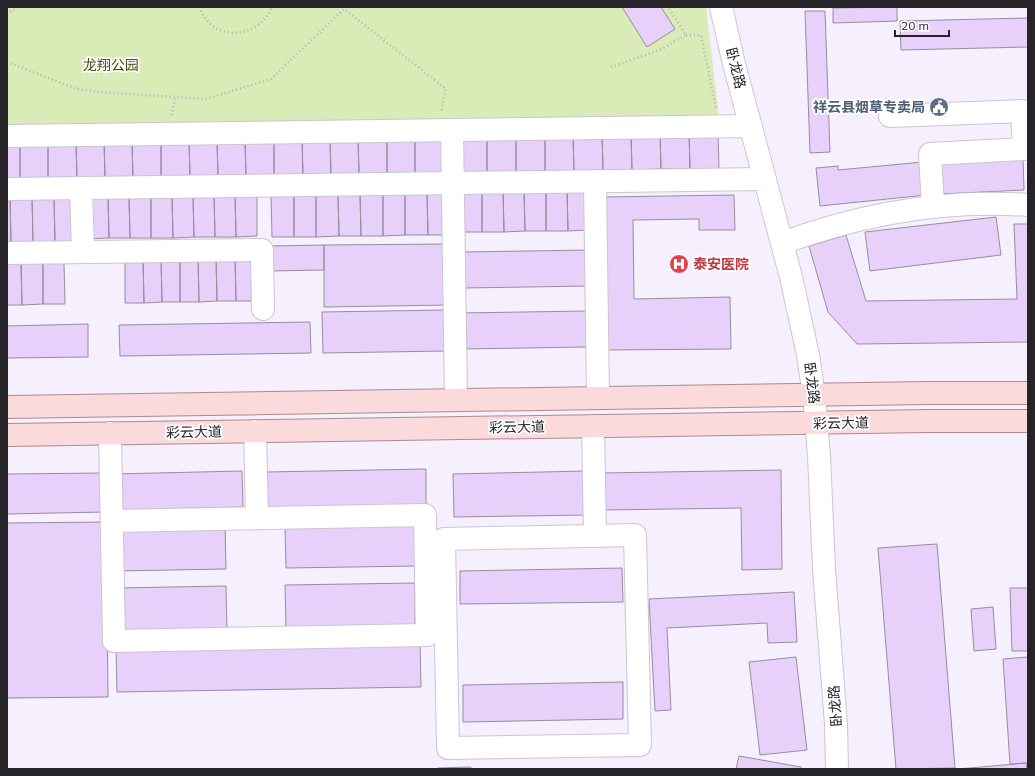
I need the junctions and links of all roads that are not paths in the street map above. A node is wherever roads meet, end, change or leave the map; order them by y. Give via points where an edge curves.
1 (721, 7) edge
2 (890, 116) dead end
3 (751, 126) junction
4 (444, 130) junction
5 (7, 136) edge
6 (765, 179) junction
7 (595, 181) junction
8 (453, 183) junction
9 (81, 188) junction
10 (7, 189) edge
11 (1028, 205) edge
12 (934, 207) junction
13 (782, 243) junction
14 (82, 252) junction
15 (7, 254) edge
16 (263, 309) dead end
17 (1028, 393) edge
18 (814, 395) junction
19 (598, 398) junction
20 (456, 400) junction
21 (7, 407) edge
22 (1028, 421) edge
23 (816, 423) junction
24 (593, 426) junction
25 (255, 431) junction
26 (110, 434) junction
27 (7, 435) edge
28 (257, 518) junction
29 (112, 521) junction
30 (595, 536) junction
31 (837, 769) edge

1 - 3 street, 卧龙路
2 - 12 street via 1022,112 1024,149 930,154
3 - 4 street
3 - 6 street, 卧龙路
4 - 5 street
4 - 8 street
6 - 7 street
6 - 13 street, 卧龙路
7 - 8 street
7 - 19 street
8 - 9 street
8 - 20 street
9 - 10 street
9 - 14 street
11 - 12 street
12 - 13 street via 856,220
13 - 18 street, 卧龙路 via 801,319
14 - 15 street
14 - 16 street via 262,250
17 - 18 main road, 彩云大道
18 - 19 main road, 彩云大道
18 - 23 street, 卧龙路
19 - 20 main road, 彩云大道
20 - 21 main road, 彩云大道
22 - 23 main road, 彩云大道
23 - 24 main road, 彩云大道
23 - 31 street, 卧龙路
24 - 25 main road, 彩云大道
24 - 30 street
25 - 26 main road, 彩云大道
25 - 28 street
26 - 27 main road, 彩云大道
26 - 29 street
28 - 29 street
28 - 29 street via 425,515 427,635 114,641
30 - 30 street via 444,539 448,748 640,745 635,535

